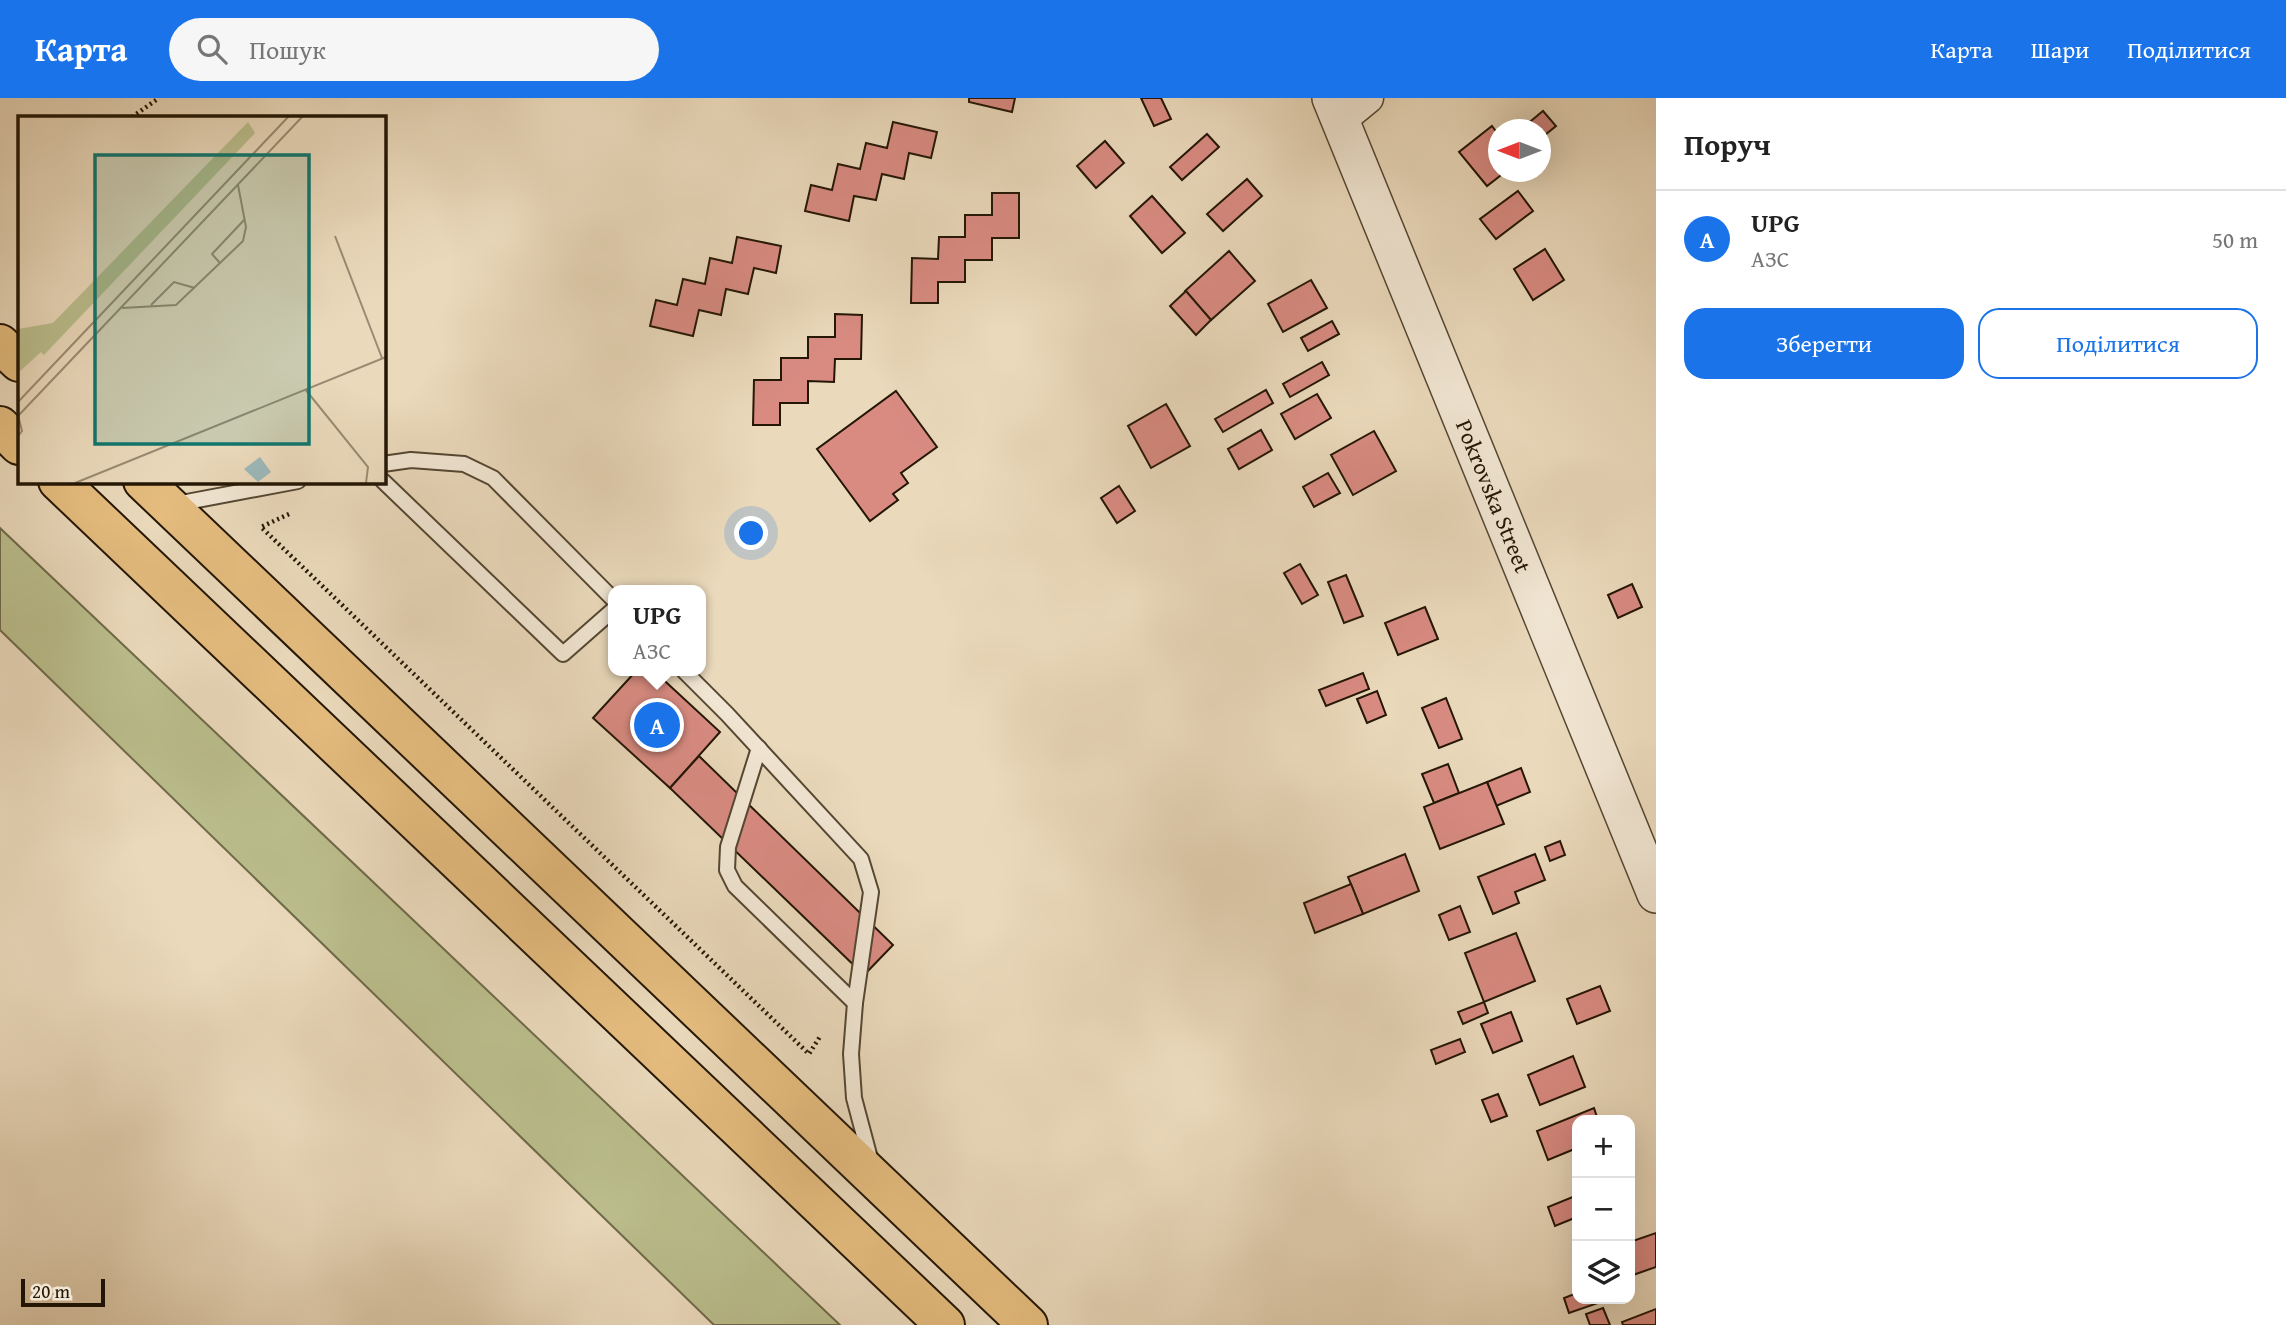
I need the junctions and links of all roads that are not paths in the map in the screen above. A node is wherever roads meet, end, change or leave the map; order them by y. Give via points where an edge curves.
1 (1368, 98) edge
2 (1335, 110) edge
3 (0, 344) edge
4 (18, 361) edge
5 (0, 426) edge
6 (18, 444) edge
7 (385, 464) edge
8 (60, 483) edge
9 (276, 483) edge
10 (385, 483) edge
11 (156, 494) edge
12 (608, 594) edge
13 (608, 614) edge
14 (689, 676) edge
15 (759, 748) junction
16 (1656, 894) edge
17 (855, 1003) junction
18 (876, 1180) junction
19 (945, 1325) edge
20 (1028, 1325) edge

1 - 2 street
2 - 16 street, Pokrovska Street
3 - 4 highway
5 - 6 highway
7 - 12 lane via 411,460 464,464 493,478
8 - 19 highway
9 - 11 lane
10 - 13 lane via 563,654
11 - 18 highway
14 - 15 lane
15 - 17 lane via 860,859 871,892
15 - 17 lane via 728,847 727,870 735,886
17 - 18 lane via 854,1098
18 - 20 highway

